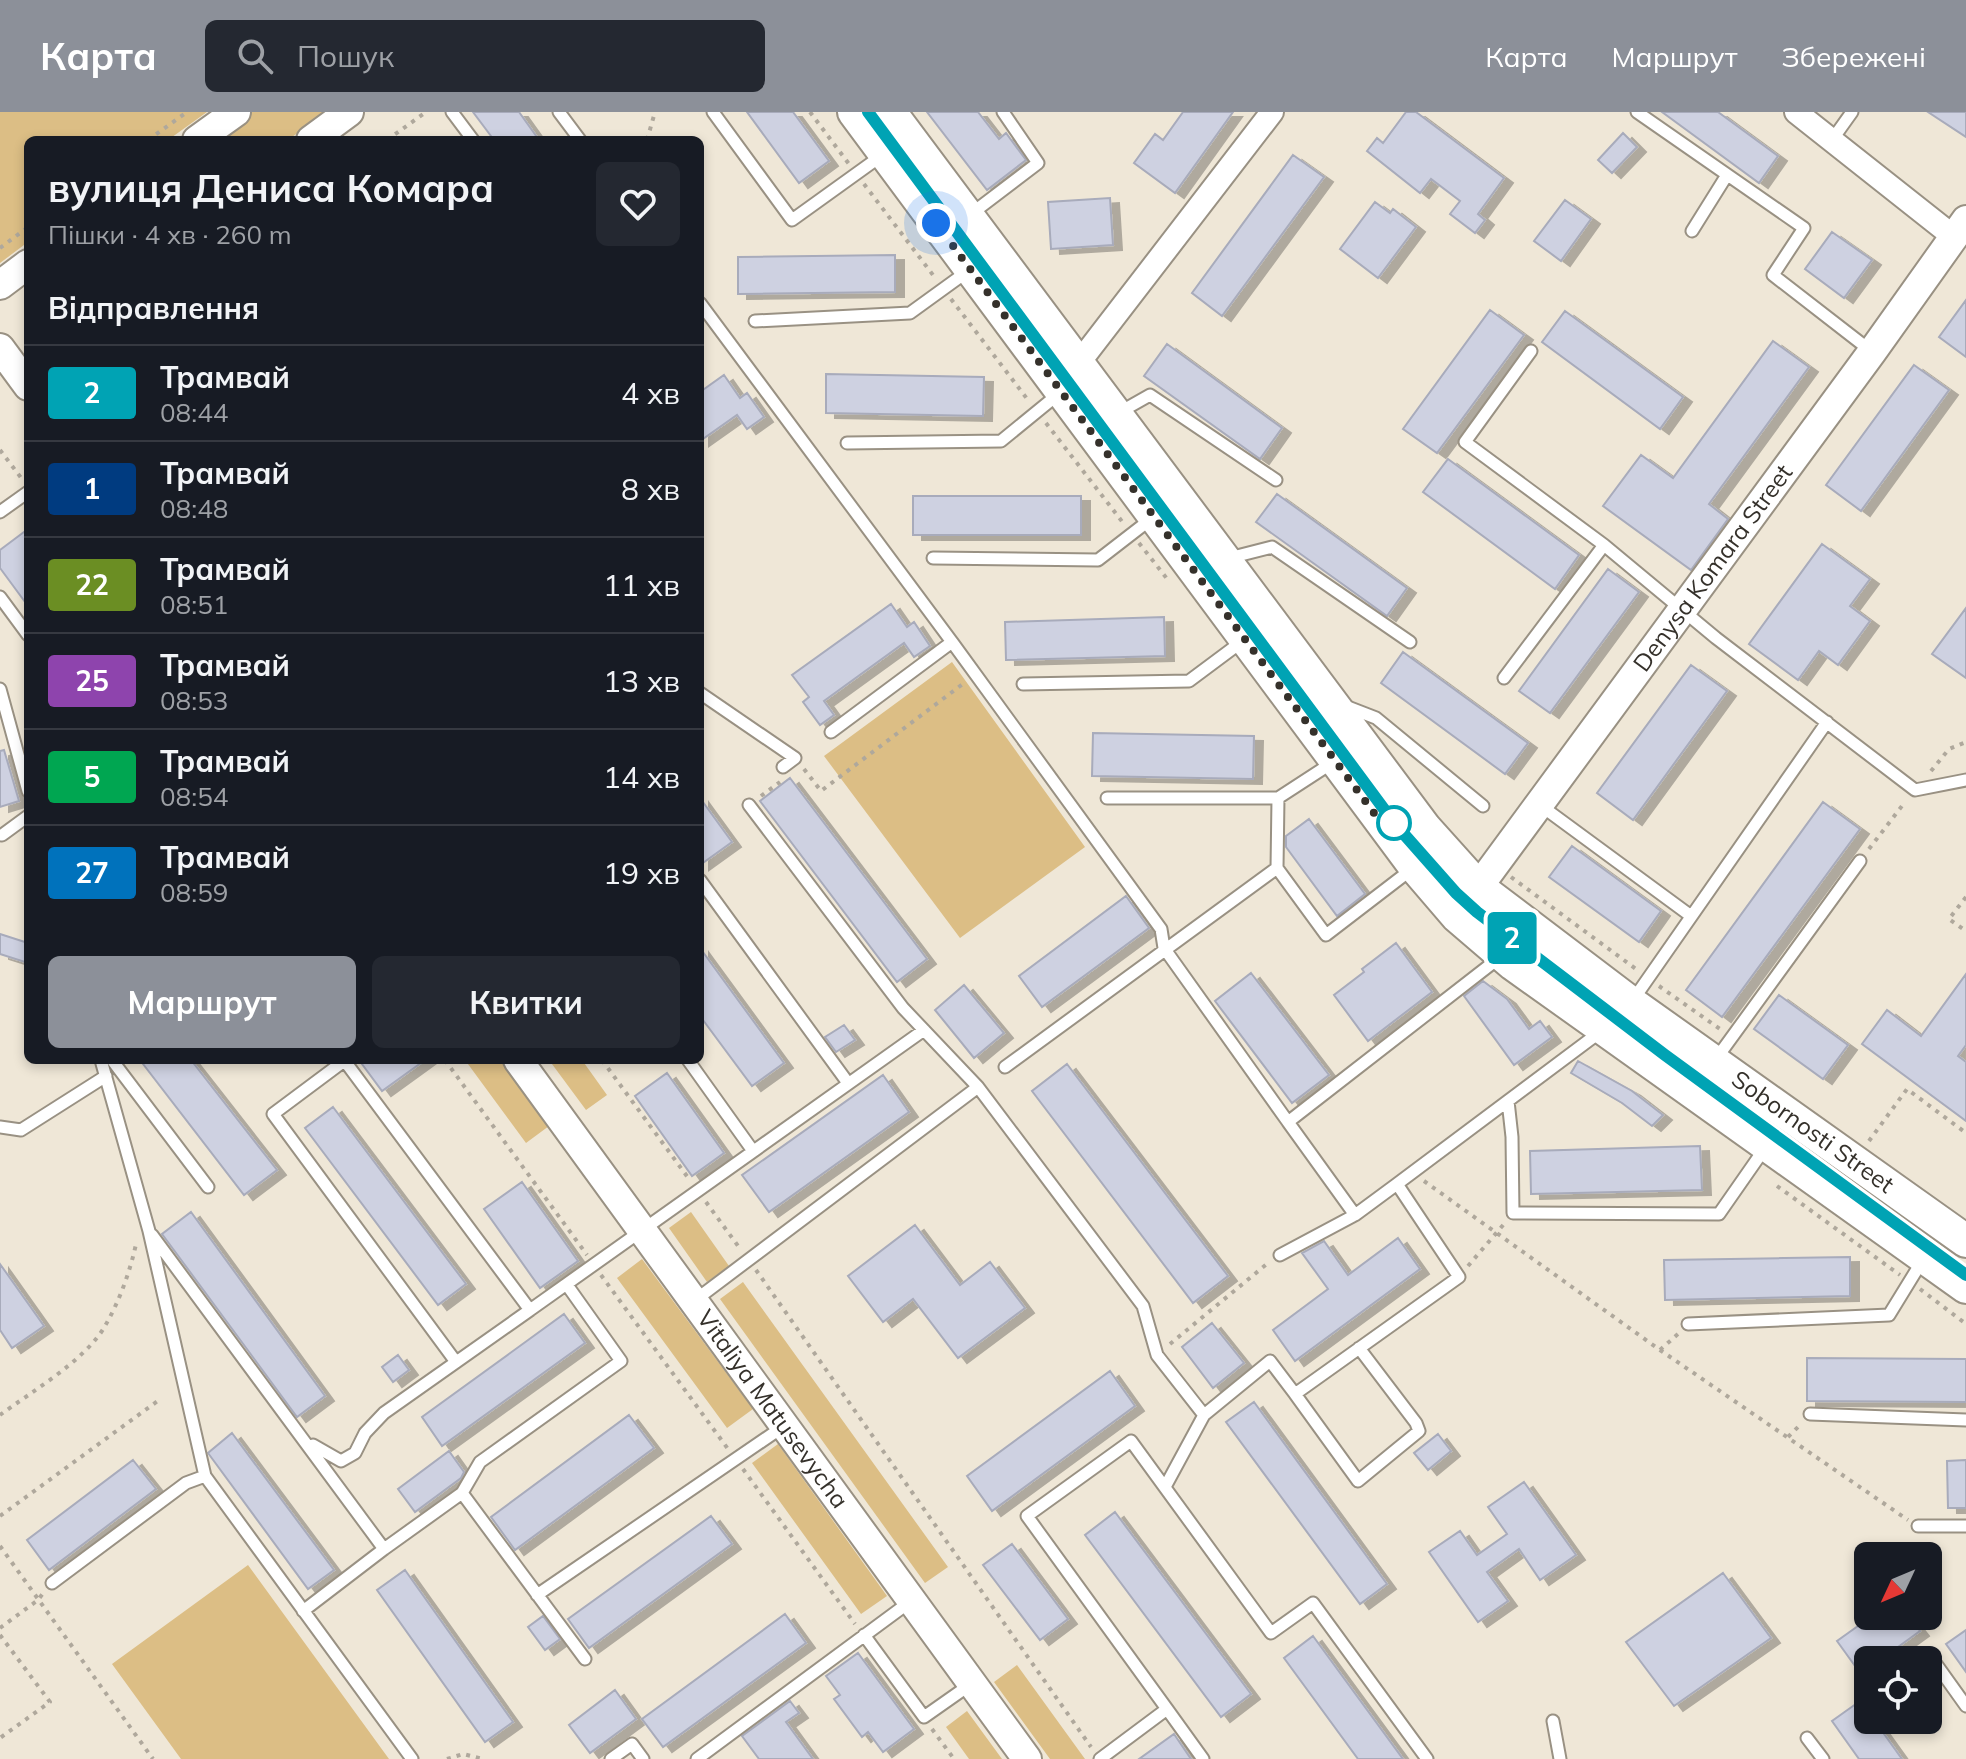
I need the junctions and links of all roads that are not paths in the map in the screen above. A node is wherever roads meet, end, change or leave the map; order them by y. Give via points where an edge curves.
1 (236, 112) edge
2 (349, 112) edge
3 (452, 112) edge
4 (559, 112) edge
5 (713, 112) edge
6 (854, 112) edge
7 (890, 112) edge
8 (1003, 112) edge
9 (1272, 112) edge
10 (1637, 112) edge
11 (1796, 112) edge
12 (1852, 112) edge
13 (203, 136) edge
14 (316, 136) edge
15 (470, 136) edge
16 (577, 136) edge
17 (1832, 140) junction
18 (885, 154) junction
19 (1727, 175) junction
20 (968, 217) junction
21 (1692, 231) dead end
22 (1962, 234) edge
23 (24, 267) edge
24 (970, 270) junction
25 (0, 285) edge
26 (704, 308) edge
27 (755, 321) dead end
28 (1531, 351) dead end
29 (1872, 352) junction
30 (10, 358) edge
31 (1078, 364) junction
32 (24, 380) edge
33 (1061, 392) junction
34 (1115, 415) junction
35 (847, 443) dead end
36 (1276, 480) dead end
37 (24, 493) edge
38 (0, 512) edge
39 (1154, 517) junction
40 (1604, 545) junction
41 (933, 558) dead end
42 (1225, 559) junction
43 (0, 597) edge
44 (1682, 609) junction
45 (24, 630) edge
46 (1247, 638) junction
47 (952, 642) junction
48 (1410, 642) dead end
49 (1504, 678) dead end
50 (1023, 684) dead end
51 (0, 689) edge
52 (704, 696) edge
53 (1329, 699) junction
54 (1827, 722) junction
55 (831, 732) dead end
56 (1335, 761) junction
57 (783, 767) dead end
58 (24, 776) edge
59 (1966, 780) edge
60 (1107, 798) dead end
61 (1278, 798) junction
62 (749, 805) road end
63 (1539, 805) junction
64 (1483, 806) dead end
65 (24, 819) edge
66 (1, 835) edge
67 (1860, 861) dead end
68 (1415, 867) junction
69 (1277, 868) junction
70 (1487, 876) junction
71 (704, 885) edge
72 (1457, 916) junction
73 (1691, 916) junction
74 (1164, 948) junction
75 (1502, 956) junction
76 (1639, 990) junction
77 (924, 1030) junction
78 (1604, 1030) junction
79 (1723, 1050) junction
80 (102, 1064) edge
81 (115, 1064) edge
82 (339, 1064) edge
83 (347, 1064) edge
84 (521, 1064) edge
85 (691, 1064) edge
86 (1005, 1067) dead end
87 (106, 1076) junction
88 (848, 1083) junction
89 (978, 1087) junction
90 (1508, 1101) junction
91 (1288, 1122) junction
92 (0, 1127) edge
93 (753, 1151) junction
94 (1759, 1157) junction
95 (1397, 1184) junction
96 (208, 1187) dead end
97 (1355, 1215) junction
98 (642, 1230) junction
99 (149, 1231) junction
100 (1966, 1241) edge
101 (1280, 1255) road end
102 (1917, 1269) junction
103 (567, 1285) junction
104 (1966, 1287) edge
105 (694, 1301) junction
106 (530, 1310) junction
107 (1688, 1324) road end
108 (1359, 1348) junction
109 (456, 1362) junction
110 (1295, 1394) junction
111 (1810, 1414) dead end
112 (1204, 1415) junction
113 (1966, 1420) edge
114 (785, 1426) junction
115 (300, 1435) junction
116 (205, 1476) junction
117 (1165, 1487) junction
118 (462, 1493) junction
119 (1918, 1526) road end
120 (1966, 1526) edge
121 (384, 1549) junction
122 (52, 1583) road end
123 (537, 1595) junction
124 (912, 1601) junction
125 (303, 1611) junction
126 (864, 1635) junction
127 (585, 1659) dead end
128 (1942, 1672) edge
129 (971, 1683) junction
130 (1966, 1706) edge
131 (1167, 1709) junction
132 (1553, 1721) dead end
133 (1807, 1738) dead end
134 (714, 1747) junction
135 (412, 1759) edge
136 (611, 1759) edge
137 (643, 1759) edge
138 (697, 1759) edge
139 (723, 1759) edge
140 (1027, 1759) edge
141 (1100, 1759) edge
142 (1203, 1759) edge
143 (1427, 1759) edge
144 (1560, 1759) edge
145 (1823, 1759) edge

1 - 13 street
2 - 14 street
3 - 15 lane
4 - 16 lane
5 - 18 lane via 792,220
6 - 18 main road, Sobornosti Street
7 - 20 main road, Sobornosti Street
8 - 20 lane via 1038,163
9 - 31 street
10 - 19 lane
11 - 17 street
12 - 17 lane
17 - 22 street
18 - 24 main road, Sobornosti Street
19 - 21 lane
19 - 29 lane via 1804,228 1773,275
20 - 31 main road, Sobornosti Street
22 - 29 street, Denysa Komara Street
23 - 25 street
24 - 27 lane via 910,313
24 - 33 main road, Sobornosti Street
26 - 47 lane
28 - 40 lane via 1465,442
29 - 44 street, Denysa Komara Street
30 - 32 street
31 - 34 main road, Sobornosti Street
33 - 35 lane via 1001,441
33 - 39 main road, Sobornosti Street
34 - 36 lane via 1150,395
34 - 42 main road, Sobornosti Street
37 - 38 lane
39 - 41 lane via 1098,560
39 - 46 main road, Sobornosti Street
40 - 44 lane
40 - 49 lane
42 - 48 lane via 1272,547
42 - 53 main road, Sobornosti Street
43 - 45 lane
44 - 54 lane
44 - 63 street, Denysa Komara Street
46 - 50 lane via 1189,681
46 - 56 main road, Sobornosti Street
47 - 55 lane
47 - 74 lane via 1161,929
51 - 58 lane
52 - 57 lane via 798,762
53 - 64 lane via 1376,718
53 - 70 main road, Sobornosti Street via 1425,828
54 - 59 lane via 1915,790
54 - 73 lane
56 - 61 lane
56 - 68 main road, Sobornosti Street
60 - 61 lane
61 - 69 lane
62 - 77 lane
63 - 70 street, Denysa Komara Street
63 - 73 lane
65 - 66 lane
67 - 79 lane
68 - 69 lane via 1326,935
68 - 72 main road, Sobornosti Street
69 - 74 lane
70 - 72 street, Denysa Komara Street
70 - 76 main road, Sobornosti Street
71 - 88 lane
72 - 75 main road, Sobornosti Street
73 - 76 lane
74 - 86 lane
74 - 91 lane
75 - 78 main road, Sobornosti Street
75 - 91 lane
76 - 79 main road, Sobornosti Street
77 - 88 lane
77 - 89 lane
78 - 90 lane
78 - 94 main road, Sobornosti Street
79 - 100 main road, Sobornosti Street
80 - 87 lane
81 - 96 lane
82 - 109 lane via 273,1114
83 - 106 lane
84 - 98 street, Vitaliya Matusevycha
85 - 93 lane
87 - 92 lane via 21,1130
87 - 99 lane
88 - 93 lane
89 - 105 lane
89 - 112 lane via 1143,1306 1157,1355
90 - 94 lane via 1513,1213 1719,1214
90 - 95 lane
91 - 97 lane
93 - 98 lane
94 - 102 main road, Sobornosti Street
95 - 97 lane
95 - 108 lane via 1459,1277
97 - 101 lane
98 - 103 lane
98 - 105 street, Vitaliya Matusevycha
99 - 115 lane
99 - 116 lane
102 - 104 main road, Sobornosti Street
102 - 107 lane via 1889,1315
103 - 106 lane
103 - 118 lane via 621,1361 480,1462
105 - 114 street, Vitaliya Matusevycha
106 - 109 lane
108 - 110 lane
108 - 110 lane via 1419,1431 1358,1481
109 - 115 lane via 384,1413 355,1453 341,1461
110 - 112 lane via 1270,1361
111 - 113 lane
112 - 117 lane
114 - 123 lane
114 - 124 street, Vitaliya Matusevycha
115 - 121 lane
116 - 122 lane via 186,1483
116 - 125 lane
117 - 131 lane via 1131,1441 1027,1516
117 - 143 lane via 1271,1633 1313,1603
118 - 121 lane
118 - 123 lane
119 - 120 lane
121 - 125 lane
123 - 127 lane
124 - 126 lane
124 - 129 street, Vitaliya Matusevycha
125 - 135 lane
126 - 129 lane via 924,1717
126 - 134 lane
128 - 130 lane
129 - 140 street, Vitaliya Matusevycha
131 - 141 lane
131 - 142 lane
132 - 144 lane
133 - 145 lane
134 - 138 lane
134 - 139 lane
136 - 137 lane via 632,1744

